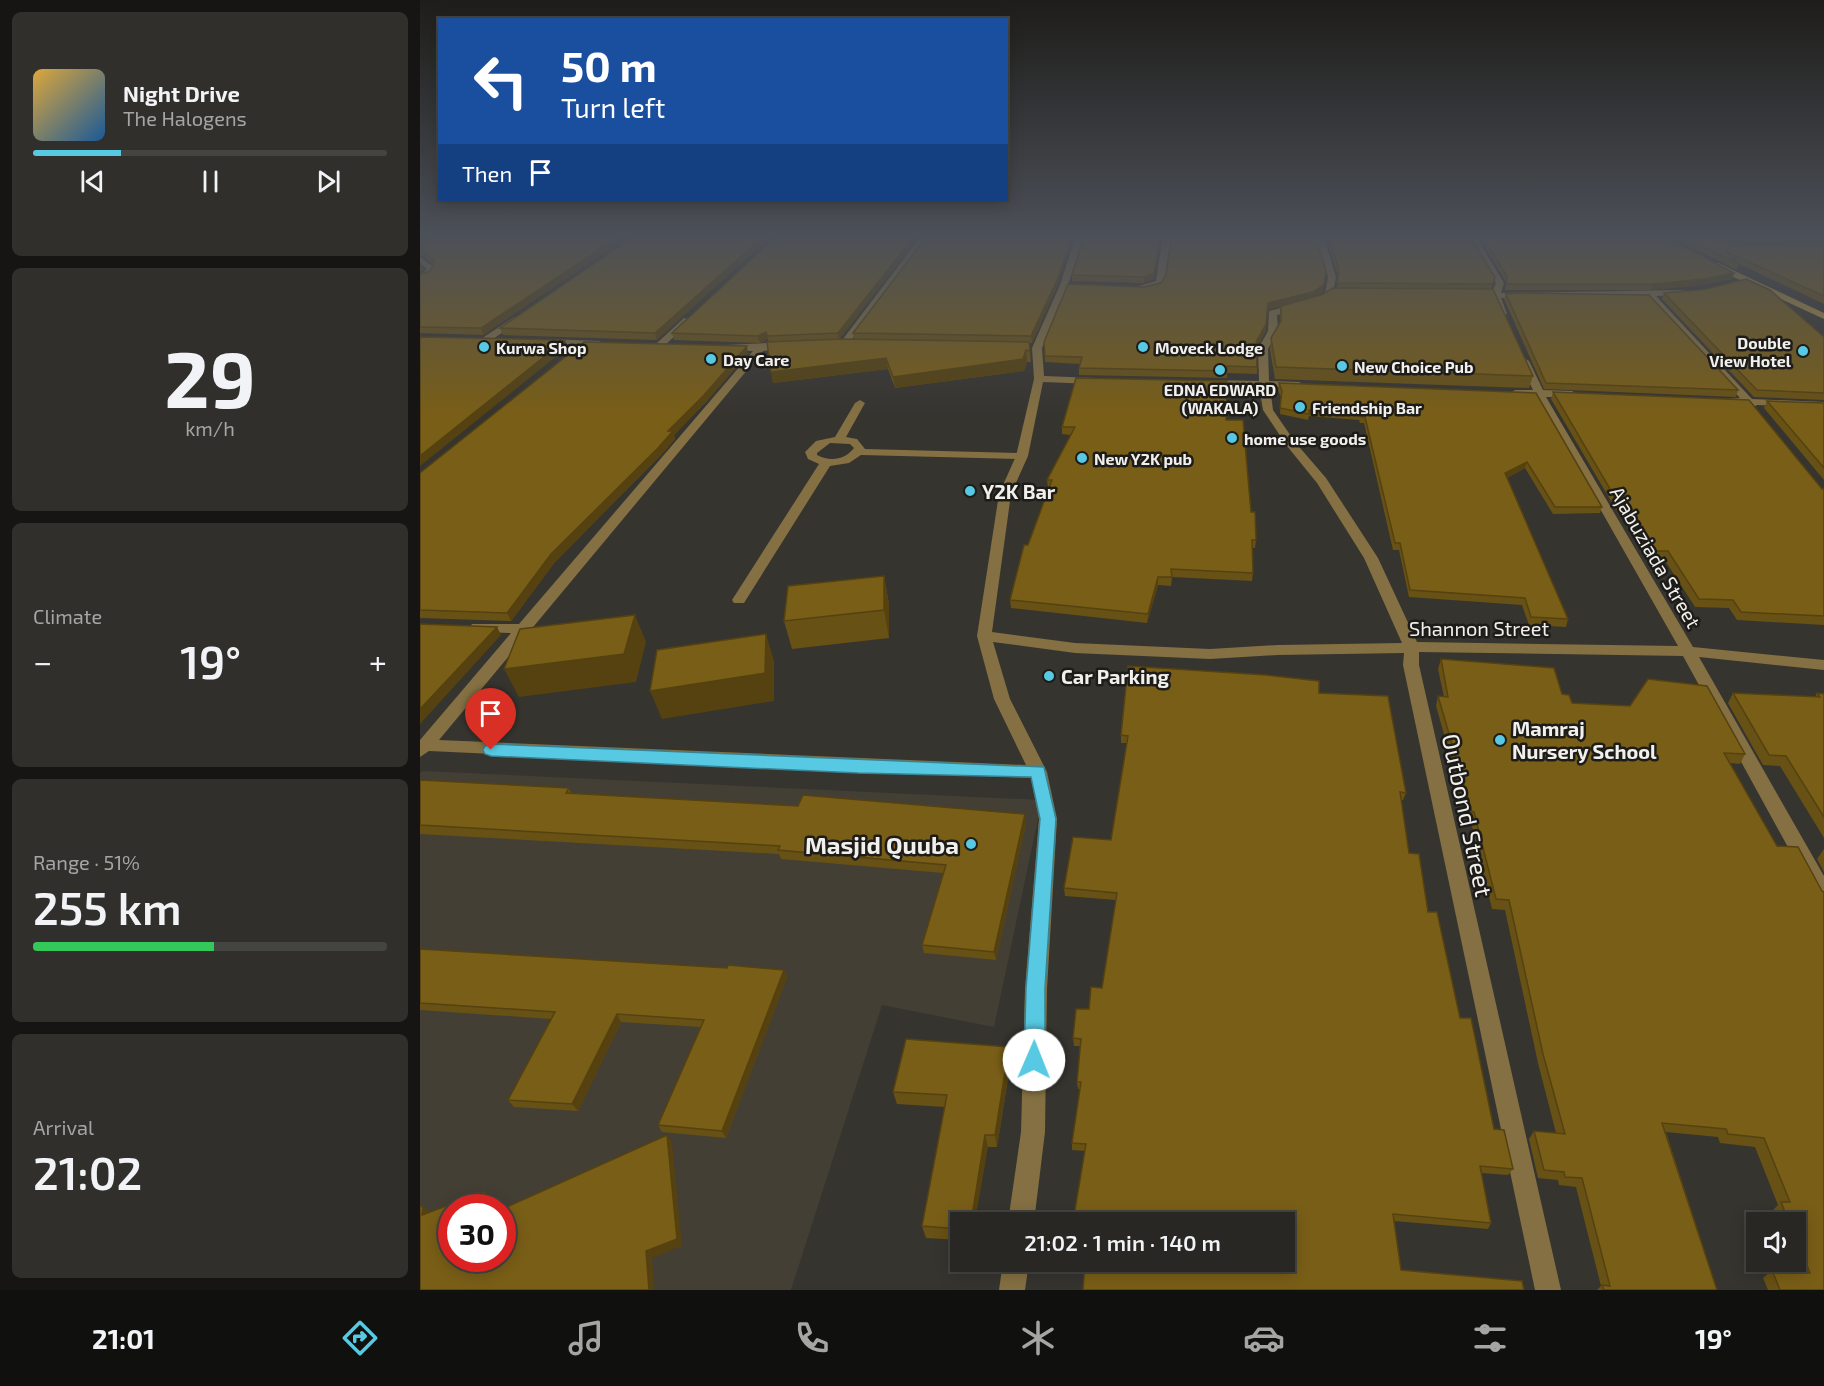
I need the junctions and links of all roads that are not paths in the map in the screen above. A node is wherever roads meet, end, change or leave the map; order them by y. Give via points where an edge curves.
1 (878, 295) edge
2 (1064, 295) edge
3 (1327, 295) edge
4 (1498, 295) edge
5 (1650, 295) edge
6 (1778, 295) edge
7 (1491, 296) joint
8 (525, 313) edge
9 (694, 313) edge
10 (1824, 316) edge
11 (1510, 332) edge
12 (476, 339) edge
13 (487, 339) junction
14 (511, 340) edge
15 (535, 342) edge
16 (604, 344) edge
17 (649, 345) edge
18 (660, 345) junction
19 (671, 345) edge
20 (801, 345) edge
21 (854, 345) edge
22 (716, 347) edge
23 (760, 348) junction
24 (1519, 352) edge
25 (1039, 379) junction
26 (1110, 381) edge
27 (1192, 383) edge
28 (1264, 385) junction
29 (1306, 386) edge
30 (1506, 393) edge
31 (1539, 393) junction
32 (1586, 395) edge
33 (1714, 400) edge
34 (1749, 402) junction
35 (860, 403) dead end
36 (1824, 405) edge
37 (1757, 411) edge
38 (839, 439) junction
39 (859, 452) junction
40 (1022, 456) junction
41 (826, 463) junction
42 (739, 600) dead end
43 (465, 627) edge
44 (522, 629) junction
45 (984, 636) junction
46 (1412, 648) junction
47 (1688, 651) junction
48 (1824, 665) edge
49 (422, 748) edge
50 (1038, 772) junction
51 (1824, 894) edge
52 (1022, 1212) edge
53 (1015, 1272) edge
54 (1012, 1290) edge
55 (1548, 1290) edge

1 - 21 street via 838,345
2 - 25 street via 1031,348
3 - 28 street, Outbond Street via 1316,302 1272,313 1273,331 1263,348
4 - 7 street
5 - 34 street
6 - 10 street
7 - 11 street
8 - 13 street
9 - 18 street
12 - 13 street
13 - 14 street
15 - 16 street via 578,348
17 - 18 street
18 - 19 street
20 - 23 street
22 - 23 street
23 - 44 street
24 - 31 street, Ajabuziada Street
25 - 26 street
25 - 40 street
27 - 28 street
28 - 29 street
28 - 46 street, Outbond Street via 1268,410 1322,481 1371,558
30 - 31 street
31 - 32 street
31 - 47 street, Ajabuziada Street
33 - 34 street
34 - 36 street
34 - 37 street
35 - 38 street
38 - 39 street via 853,441
38 - 41 street via 820,443 811,452
39 - 40 street
39 - 41 street via 846,460
40 - 45 street via 1005,494
41 - 42 street
43 - 44 street
44 - 49 street
45 - 46 street, Shannon Street via 1046,645 1210,654
45 - 50 street via 1002,699
46 - 47 street, Shannon Street
46 - 55 street, Outbond Street via 1414,676
47 - 48 street, Shannon Street
47 - 51 street, Ajabuziada Street
49 - 50 street
50 - 52 street via 1048,819 1036,988 1033,1132
53 - 54 street

